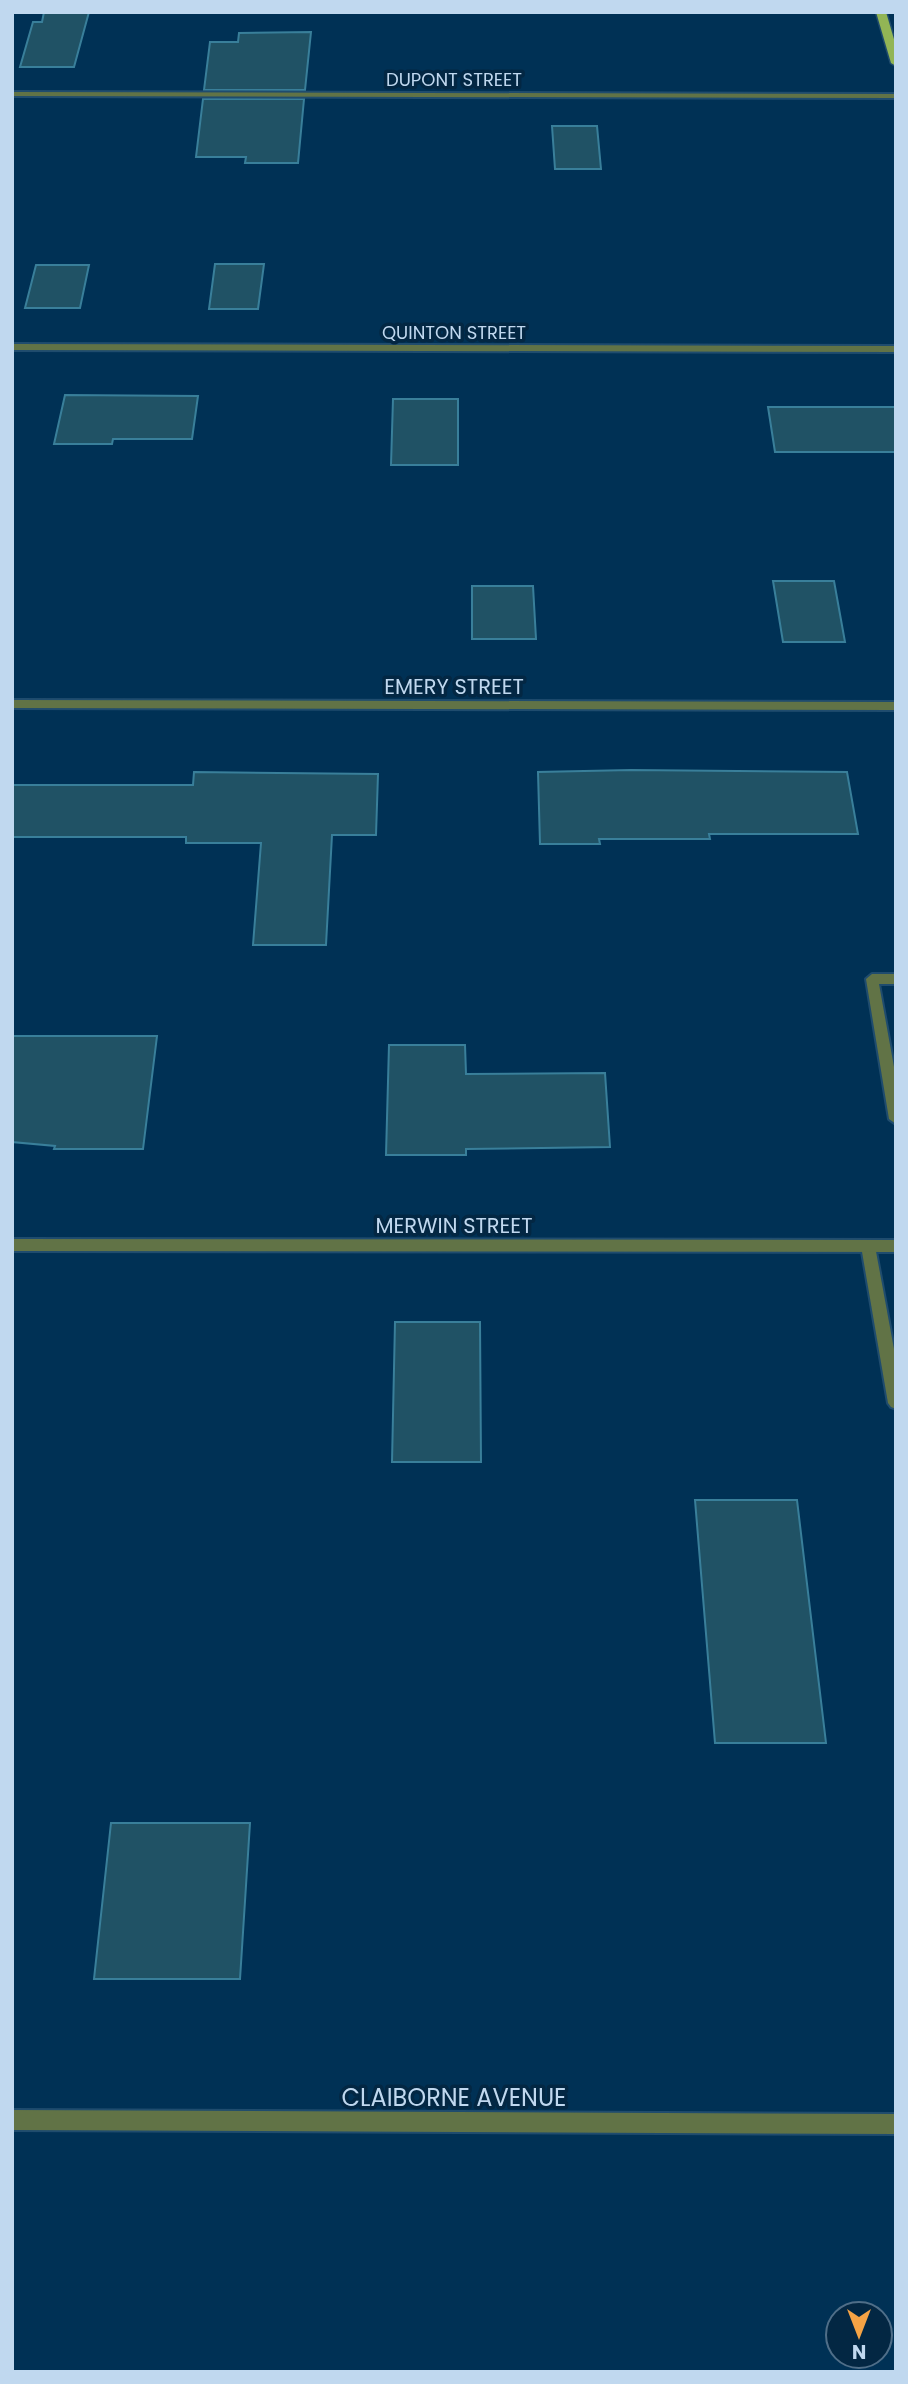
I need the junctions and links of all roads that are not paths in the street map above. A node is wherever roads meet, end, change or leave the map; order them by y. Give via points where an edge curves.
1 (881, 12) edge
2 (896, 63) edge
3 (12, 94) edge
4 (896, 96) edge
5 (12, 347) edge
6 (896, 349) edge
7 (12, 704) edge
8 (896, 706) edge
9 (896, 979) edge
10 (896, 1119) edge
11 (12, 1245) edge
12 (868, 1245) junction
13 (896, 1245) edge
14 (894, 1379) edge
15 (896, 1403) edge
16 (12, 2120) edge
17 (896, 2124) edge

1 - 2 main road
3 - 4 street, DUPONT STREET
5 - 6 street, QUINTON STREET
7 - 8 street, EMERY STREET
9 - 10 street via 872,979
11 - 12 street, MERWIN STREET
12 - 13 street, MERWIN STREET
12 - 14 street
14 - 15 street
16 - 17 street, CLAIBORNE AVENUE

